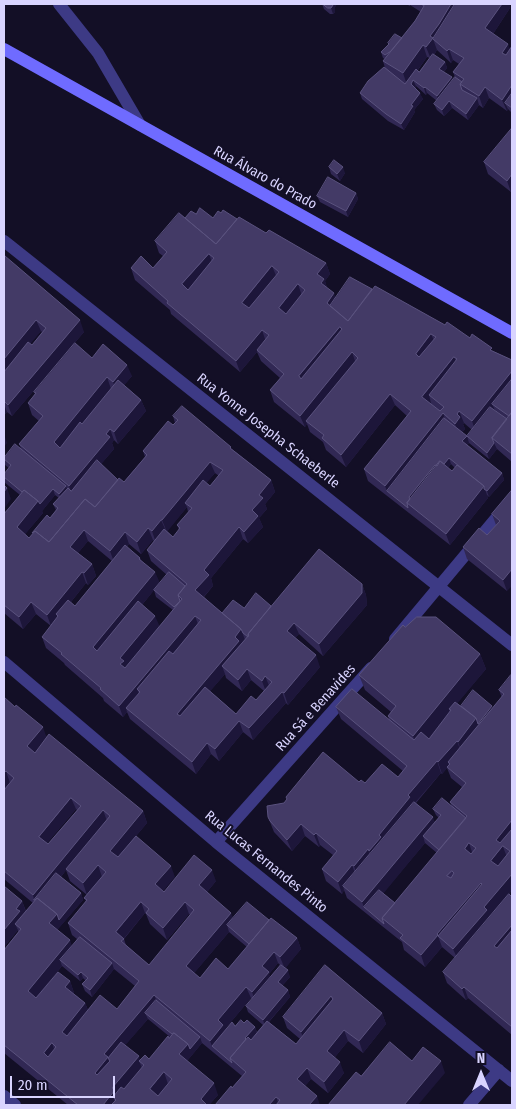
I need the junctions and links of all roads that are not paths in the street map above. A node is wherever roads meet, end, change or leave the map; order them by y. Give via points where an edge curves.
1 (59, 4) edge
2 (4, 50) edge
3 (140, 125) junction
4 (4, 241) edge
5 (512, 333) edge
6 (512, 499) edge
7 (439, 586) junction
8 (512, 645) edge
9 (4, 662) edge
10 (216, 842) junction
11 (498, 1070) junction
12 (512, 1081) edge
13 (4, 1096) edge
14 (15, 1105) edge
15 (469, 1105) edge

1 - 3 street via 98,53
2 - 3 street, Rua Álvaro do Prado
3 - 5 street, Rua Álvaro do Prado
4 - 7 street, Rua Yonne Josepha Schaeberle
6 - 7 street, Rua Sá e Benavides
7 - 8 street, Rua Yonne Josepha Schaeberle
7 - 10 street, Rua Sá e Benavides
9 - 10 street, Rua Lucas Fernandes Pinto
10 - 11 street, Rua Lucas Fernandes Pinto
11 - 12 street, Rua Lucas Fernandes Pinto
11 - 15 street
13 - 14 street

